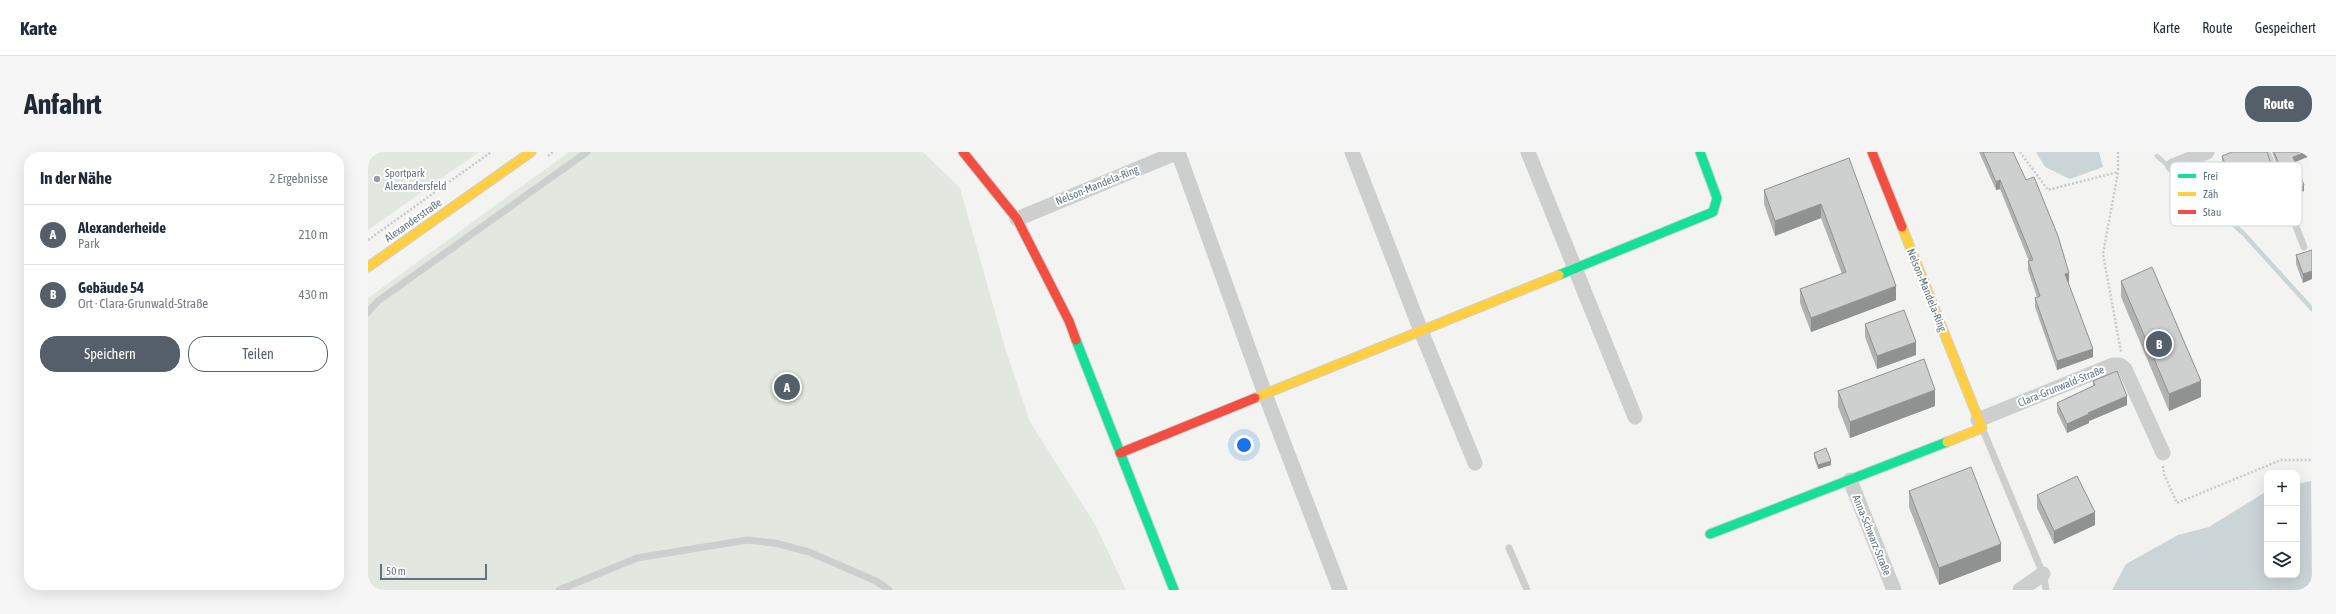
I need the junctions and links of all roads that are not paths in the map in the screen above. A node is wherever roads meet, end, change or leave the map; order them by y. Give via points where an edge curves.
1 (531, 152) edge
2 (587, 152) edge
3 (963, 152) edge
4 (1178, 152) edge
5 (1352, 152) edge
6 (1528, 152) edge
7 (1700, 152) edge
8 (1872, 152) edge
9 (2207, 152) edge
10 (2267, 152) edge
11 (2183, 162) edge
12 (2271, 162) edge
13 (1017, 219) junction
14 (2296, 226) edge
15 (2304, 248) dead end
16 (368, 267) edge
17 (1575, 268) junction
18 (368, 312) edge
19 (1421, 331) junction
20 (1265, 394) junction
21 (1635, 416) dead end
22 (1980, 424) junction
23 (1120, 453) junction
24 (2163, 453) road end
25 (1475, 463) dead end
26 (1850, 480) junction
27 (1710, 534) dead end
28 (1510, 548) dead end
29 (2043, 574) junction
30 (559, 590) edge
31 (889, 590) edge
32 (1174, 590) edge
33 (1340, 590) edge
34 (1527, 590) edge
35 (1894, 590) edge
36 (2020, 590) edge
37 (2046, 590) edge

1 - 16 street, Alexanderstraße
2 - 18 lane via 378,301
3 - 13 street
4 - 13 street, Nelson-Mandela-Ring
4 - 20 street
5 - 19 street
6 - 17 street
7 - 17 street via 1717,198 1713,212
8 - 22 street, Nelson-Mandela-Ring
9 - 11 street
10 - 12 lane
13 - 23 street via 1068,321
14 - 15 lane
17 - 19 street
17 - 21 street
19 - 20 street
19 - 25 street
20 - 23 street
20 - 33 street
22 - 24 street, Clara-Grunwald-Straße via 2113,365 2120,365 2125,369
22 - 26 street
22 - 29 lane
23 - 32 street
26 - 27 street
26 - 35 street, Anna-Schwarz-Straße
28 - 34 lane
29 - 36 street
29 - 37 lane
30 - 31 lane via 637,558 747,540 775,543 809,552 876,581

